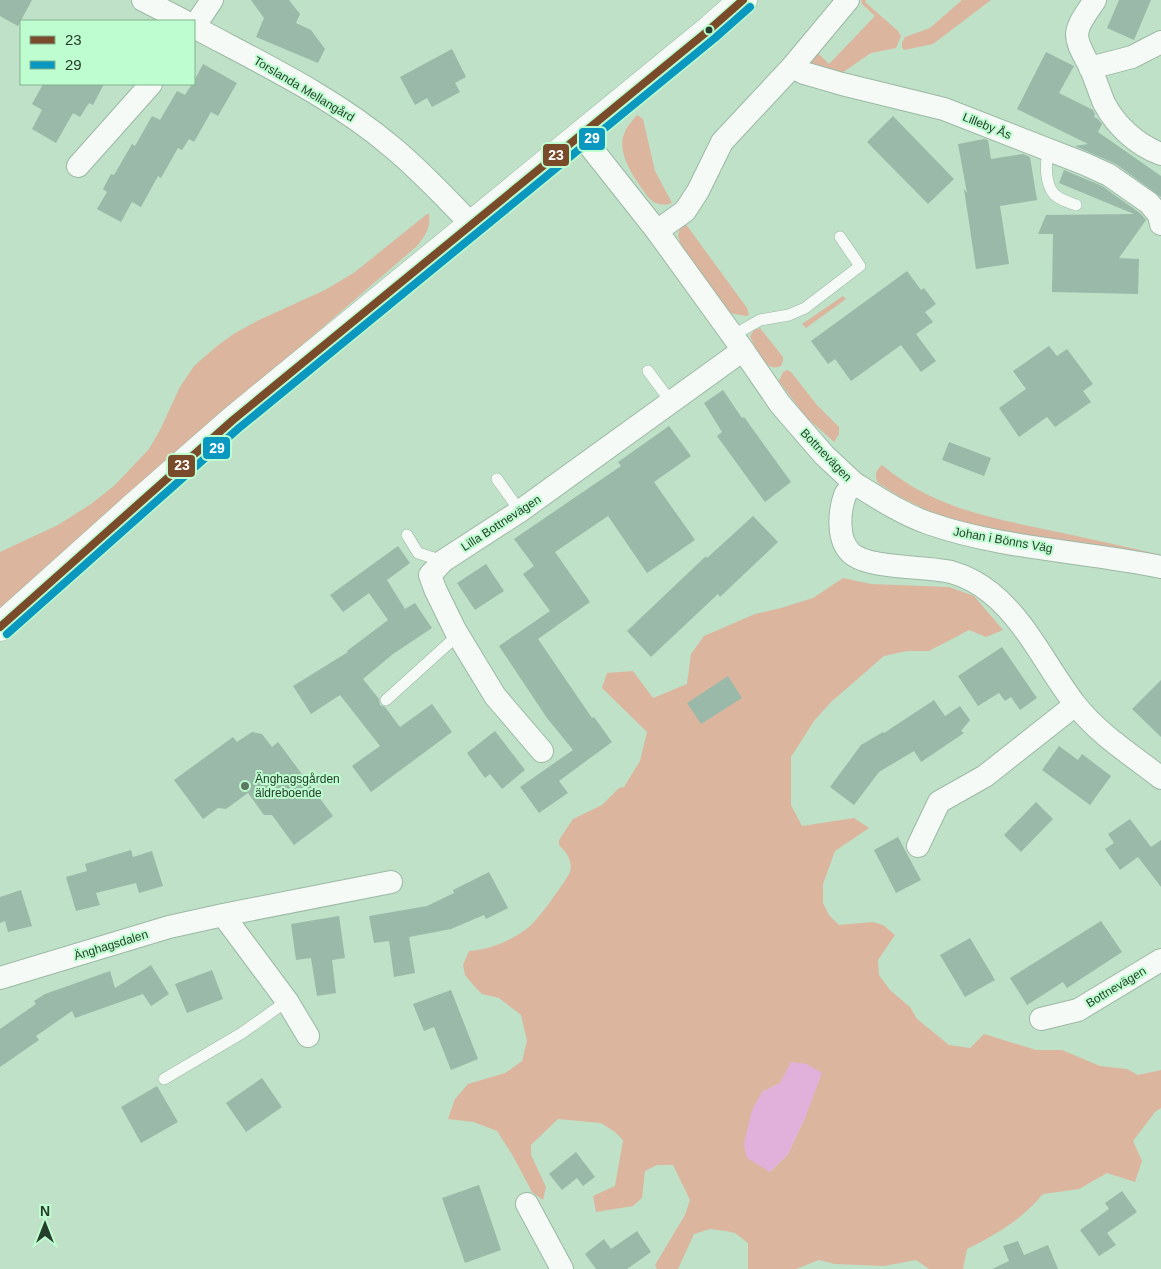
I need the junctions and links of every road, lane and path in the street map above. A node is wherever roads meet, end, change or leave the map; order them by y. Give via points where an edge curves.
1 (143, 0) edge
2 (212, 0) edge
3 (742, 0) edge
4 (848, 0) edge
5 (1095, 0) edge
6 (182, 20) edge
7 (195, 26) edge
8 (195, 28) edge
9 (1161, 42) edge
10 (792, 67) junction
11 (1090, 68) junction
12 (150, 85) edge
13 (580, 135) junction
14 (1049, 151) junction
15 (1161, 154) edge
16 (78, 166) dead end
17 (1076, 205) dead end
18 (471, 224) junction
19 (1161, 224) edge
20 (657, 231) junction
21 (840, 237) dead end
22 (738, 343) junction
23 (648, 371) dead end
24 (671, 402) junction
25 (498, 478) dead end
26 (854, 483) junction
27 (520, 512) junction
28 (407, 534) dead end
29 (442, 561) junction
30 (1161, 567) edge
31 (0, 627) edge
32 (458, 635) junction
33 (386, 700) dead end
34 (1076, 705) junction
35 (542, 751) dead end
36 (1161, 778) edge
37 (918, 846) dead end
38 (391, 882) dead end
39 (222, 914) junction
40 (1161, 960) edge
41 (0, 978) edge
42 (287, 1001) junction
43 (1041, 1019) dead end
44 (308, 1036) dead end
45 (164, 1079) dead end
46 (527, 1204) dead end
47 (562, 1269) edge

1 - 6 street
2 - 7 street, Torslanda Mellangård
3 - 13 street
4 - 10 street
5 - 11 street via 1077,34 1078,44
8 - 18 street, Torslanda Mellangård via 342,110 392,147
9 - 11 street via 1132,57
10 - 14 street, Lilleby Ås via 804,73 944,109
10 - 20 street via 722,142 685,210
11 - 15 street via 1105,104 1119,125 1136,141
12 - 16 street
13 - 18 street
13 - 20 street, Bottnevägen
14 - 17 lane via 1046,169 1052,193
14 - 19 street, Lilleby Ås via 1109,176 1149,203 1159,215
18 - 31 street via 233,420
20 - 22 street, Bottnevägen
21 - 22 lane via 860,266 805,308 789,315 760,320
22 - 24 street, Lilla Bottnevägen
22 - 26 street, Bottnevägen via 780,404 824,455
23 - 24 lane
24 - 27 street, Lilla Bottnevägen
25 - 27 lane
26 - 30 street, Johan i Bönns Väg via 926,523 960,533
26 - 34 street, Bottnevägen via 846,493 841,528 845,544 852,553 866,561 952,573 972,580 991,593 1016,619
27 - 29 street, Lilla Bottnevägen
28 - 29 lane via 418,553
29 - 32 street via 430,575
32 - 33 lane
32 - 35 street via 495,696
34 - 36 street, Bottnevägen via 1101,732
34 - 37 street via 985,776 939,802
38 - 39 street, Änghagsdalen
39 - 41 street, Änghagsdalen
39 - 42 street
40 - 43 street, Bottnevägen via 1078,1010
42 - 44 street
42 - 45 lane via 242,1033
46 - 47 street

